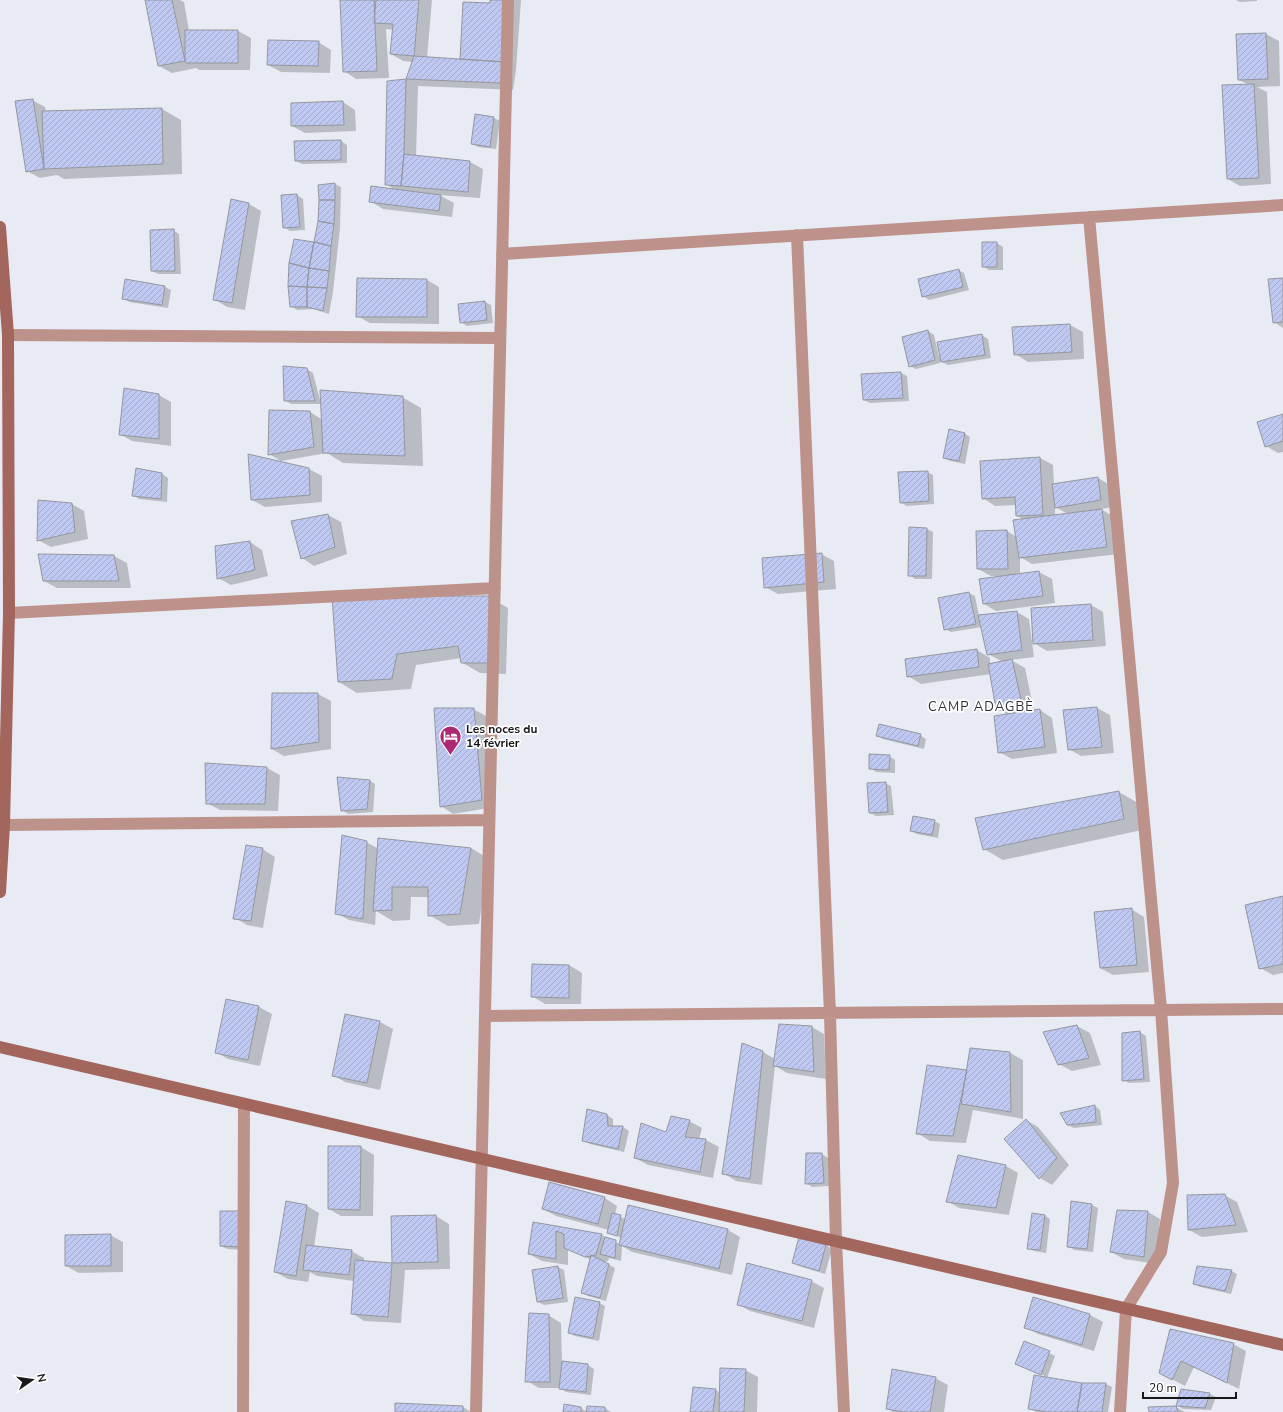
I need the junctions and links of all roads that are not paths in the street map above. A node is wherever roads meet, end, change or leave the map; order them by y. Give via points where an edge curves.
1 (508, 0) edge
2 (1283, 205) edge
3 (1089, 217) junction
4 (0, 227) edge
5 (798, 235) junction
6 (502, 254) junction
7 (8, 335) junction
8 (500, 338) junction
9 (495, 588) junction
10 (9, 613) junction
11 (489, 820) junction
12 (4, 825) junction
13 (0, 892) edge
14 (1161, 1009) junction
15 (1283, 1009) edge
16 (830, 1014) junction
17 (485, 1016) junction
18 (0, 1047) edge
19 (244, 1104) junction
20 (482, 1160) junction
21 (836, 1241) junction
22 (1126, 1309) junction
23 (1283, 1345) edge
24 (243, 1412) edge
25 (476, 1412) edge
26 (844, 1412) edge
27 (1120, 1412) edge

1 - 6 street
2 - 3 street
3 - 5 street
3 - 14 street
4 - 7 street
5 - 6 street
5 - 16 street
6 - 8 street
7 - 8 street
7 - 10 street
8 - 9 street
9 - 10 street
9 - 11 street
10 - 12 street
11 - 12 street
11 - 17 street
12 - 13 street
14 - 15 street
14 - 16 street
14 - 22 street via 1173,1183 1161,1252
16 - 17 street
16 - 21 street
17 - 20 street
18 - 19 street
19 - 20 street
19 - 24 street
20 - 21 street
20 - 25 street
21 - 22 street
21 - 26 street
22 - 23 street
22 - 27 street

